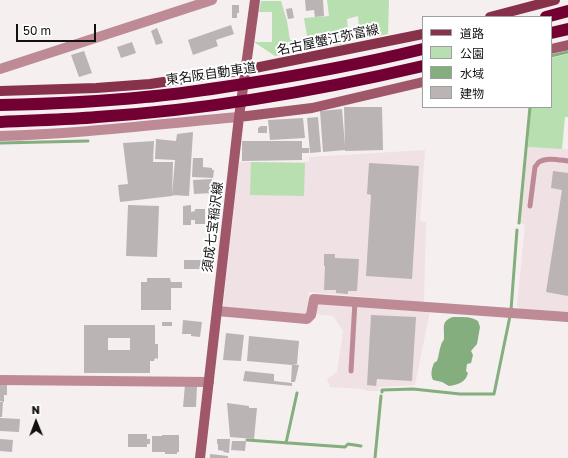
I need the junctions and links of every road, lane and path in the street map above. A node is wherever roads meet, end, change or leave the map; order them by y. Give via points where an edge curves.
1 (212, 0) edge
2 (255, 0) edge
3 (555, 0) edge
4 (536, 3) edge
5 (568, 11) edge
6 (493, 16) edge
7 (550, 16) edge
8 (568, 29) edge
9 (422, 34) edge
10 (552, 34) edge
11 (568, 45) edge
12 (422, 49) edge
13 (552, 49) edge
14 (422, 66) edge
15 (0, 69) edge
16 (245, 70) junction
17 (422, 82) edge
18 (0, 91) edge
19 (0, 106) edge
20 (239, 117) junction
21 (0, 122) edge
22 (0, 136) edge
23 (568, 161) edge
24 (530, 206) dead end
25 (355, 301) junction
26 (217, 311) junction
27 (568, 316) edge
28 (351, 371) dead end
29 (0, 380) edge
30 (209, 382) junction
31 (200, 458) edge

1 - 15 street
2 - 16 main road, 須成七宝稲沢線
3 - 4 main road
4 - 6 main road
5 - 7 highway
8 - 10 highway
9 - 16 main road, 名古屋蟹江弥富線
11 - 13 main road
12 - 19 highway, 東名阪自動車道, bridge via 353,65 198,91 96,101
14 - 21 highway, bridge via 304,92 207,106 97,117
16 - 18 main road, 名古屋蟹江弥富線 via 150,84
16 - 20 main road, 須成七宝稲沢線
17 - 20 main road via 312,108
20 - 22 street
20 - 26 main road, 須成七宝稲沢線
23 - 24 lane via 547,159 539,162 535,167
25 - 26 street via 314,298 312,315 307,319
25 - 27 street
25 - 28 lane
26 - 30 main road, 須成七宝稲沢線
29 - 30 street
30 - 31 main road, 須成七宝稲沢線

